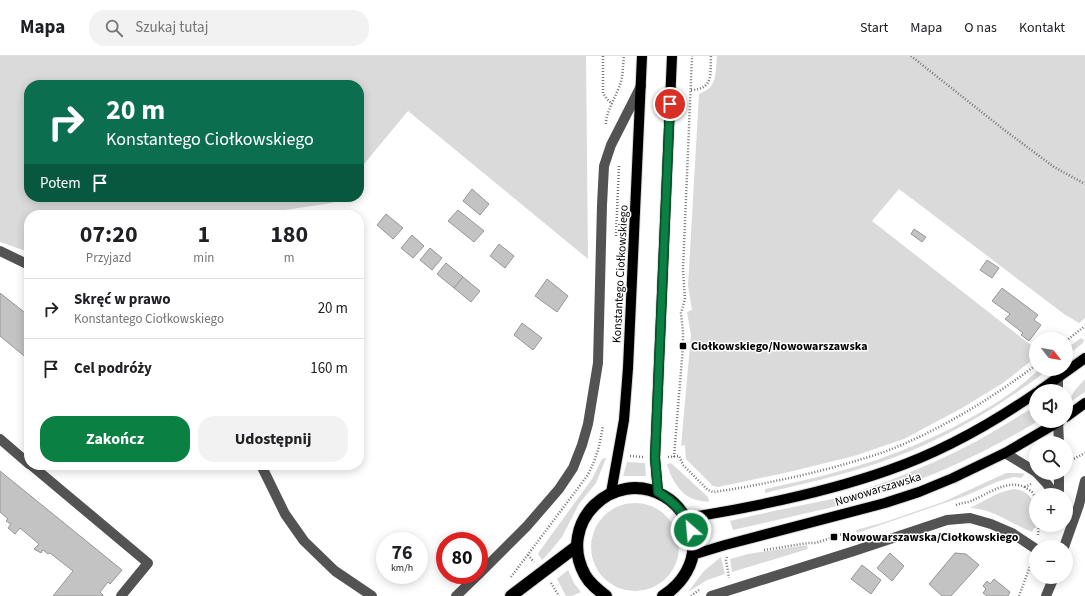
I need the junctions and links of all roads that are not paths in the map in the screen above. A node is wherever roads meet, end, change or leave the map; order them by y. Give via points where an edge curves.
1 (642, 56) edge
2 (672, 56) edge
3 (641, 86) junction
4 (0, 251) edge
5 (24, 263) edge
6 (1085, 358) edge
7 (1058, 378) junction
8 (1049, 384) edge
9 (1058, 384) edge
10 (1029, 397) edge
11 (1085, 404) edge
12 (1073, 412) edge
13 (1047, 428) edge
14 (0, 439) edge
15 (1005, 453) junction
16 (24, 459) edge
17 (1029, 468) edge
18 (37, 470) edge
19 (263, 470) edge
20 (1043, 480) edge
21 (1085, 481) edge
22 (1050, 488) edge
23 (611, 492) junction
24 (658, 492) junction
25 (686, 518) junction
26 (1066, 532) edge
27 (1067, 536) junction
28 (1066, 540) edge
29 (577, 546) junction
30 (1029, 548) edge
31 (692, 555) junction
32 (488, 564) edge
33 (469, 584) edge
34 (1051, 584) edge
35 (121, 596) edge
36 (372, 596) edge
37 (458, 596) edge
38 (511, 596) edge
39 (606, 596) edge
40 (663, 596) edge
41 (711, 596) edge
42 (1046, 596) edge

1 - 3 main road, Konstantego Ciołkowskiego
2 - 24 main road via 655,458
3 - 23 main road, Konstantego Ciołkowskiego via 628,368 624,420
3 - 32 street via 611,145 604,166 598,363 582,445 573,468 559,489 527,526
4 - 5 street
6 - 7 main road
7 - 8 main road
7 - 9 street
10 - 25 main road, Nowowarszawska via 948,445 890,470 793,498
11 - 12 main road, Nowowarszawska
13 - 15 main road, Nowowarszawska
14 - 16 street
15 - 17 street
15 - 31 main road, Nowowarszawska via 953,478 892,501
18 - 35 street via 148,563
19 - 36 street via 285,514 304,541 334,571
20 - 22 street
21 - 27 street
23 - 24 highway via 634,488
23 - 29 highway via 590,509 583,520
24 - 25 highway via 674,503
25 - 31 highway via 693,542
26 - 27 street
27 - 28 street
29 - 38 highway
29 - 39 highway via 579,561 585,575
30 - 41 street via 1012,533 991,524 970,518 947,520
31 - 40 highway via 682,580
33 - 37 street
34 - 42 street

